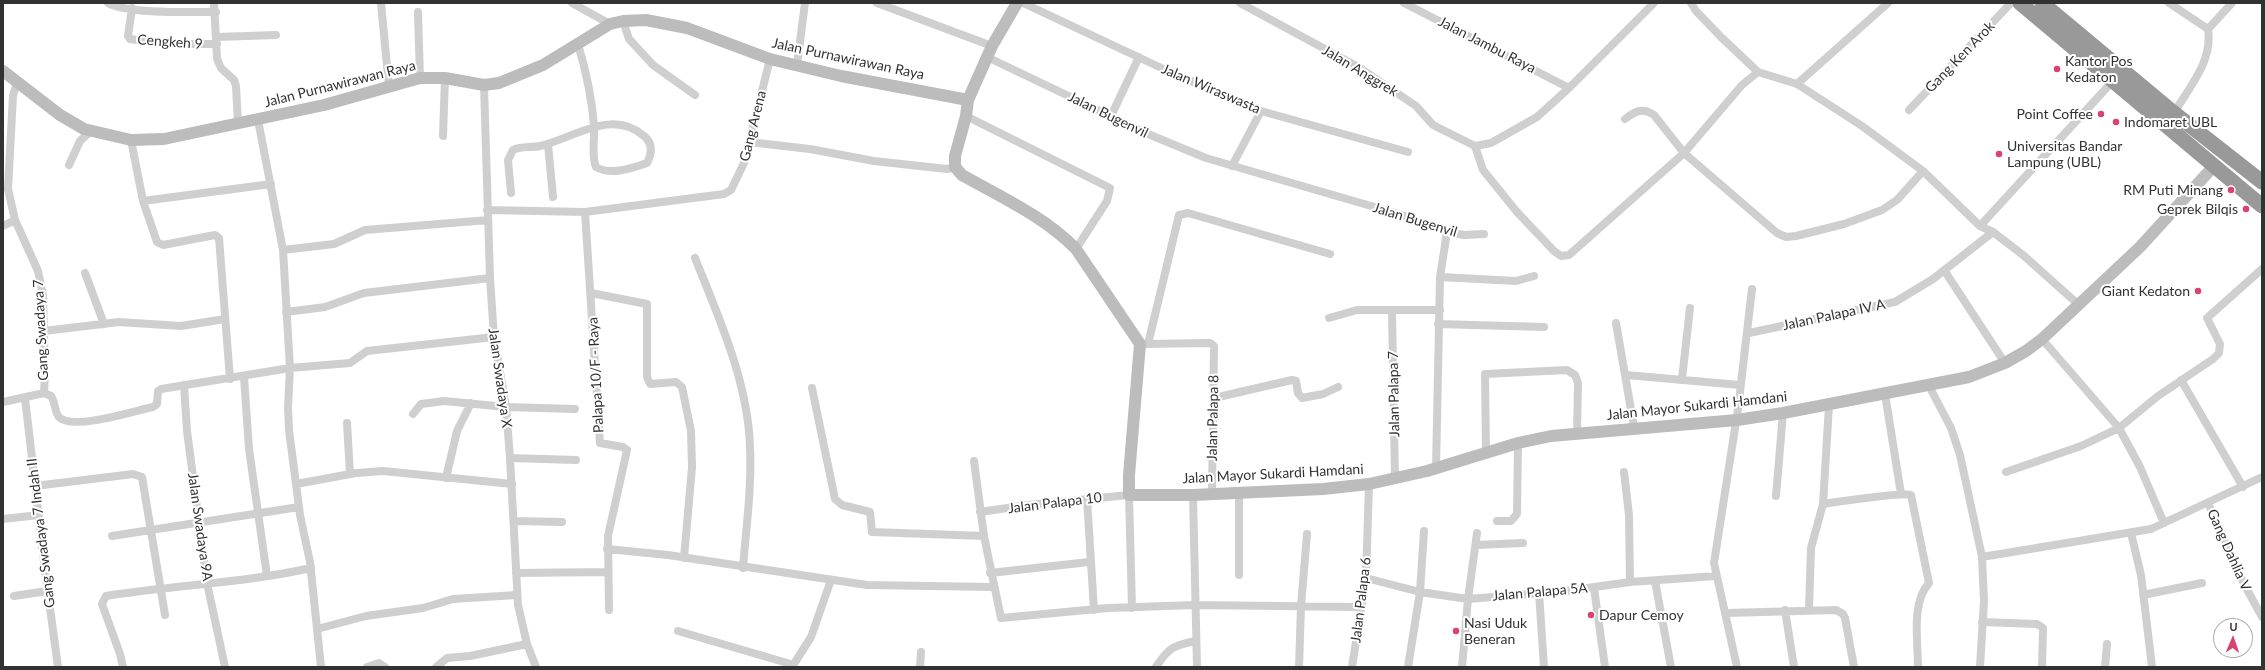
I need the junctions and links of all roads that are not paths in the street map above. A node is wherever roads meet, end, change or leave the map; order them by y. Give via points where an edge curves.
1 (108, 3) edge
2 (214, 3) edge
3 (381, 3) edge
4 (572, 3) edge
5 (805, 3) edge
6 (877, 3) edge
7 (1017, 3) edge
8 (1023, 3) edge
9 (1240, 3) edge
10 (1404, 3) edge
11 (1654, 3) edge
12 (1691, 3) edge
13 (1888, 3) edge
14 (2011, 3) edge
15 (2020, 3) edge
16 (2042, 3) edge
17 (2169, 3) edge
18 (2232, 3) edge
19 (901, 7) edge
20 (132, 8) junction
21 (216, 12) junction
22 (418, 12) dead end
23 (623, 21) junction
24 (610, 24) junction
25 (2208, 29) junction
26 (276, 35) dead end
27 (217, 40) junction
28 (578, 44) junction
29 (990, 52) junction
30 (1139, 57) junction
31 (770, 59) junction
32 (797, 65) junction
33 (3, 72) edge
34 (1758, 72) junction
35 (420, 78) junction
36 (445, 78) junction
37 (17, 82) junction
38 (2112, 82) junction
39 (1797, 84) junction
40 (484, 85) junction
41 (389, 87) junction
42 (1569, 88) junction
43 (695, 95) dead end
44 (968, 100) junction
45 (1909, 110) dead end
46 (1261, 111) junction
47 (2174, 113) junction
48 (966, 116) junction
49 (1111, 116) junction
50 (1625, 118) dead end
51 (258, 120) junction
52 (238, 124) junction
53 (594, 127) junction
54 (91, 131) junction
55 (443, 136) dead end
56 (130, 140) junction
57 (7, 142) edge
58 (749, 142) junction
59 (548, 144) junction
60 (1475, 146) junction
61 (1408, 152) dead end
62 (1684, 153) junction
63 (69, 165) dead end
64 (1232, 166) junction
65 (955, 167) junction
66 (2213, 167) junction
67 (1923, 171) junction
68 (2262, 182) edge
69 (271, 184) junction
70 (512, 193) dead end
71 (553, 197) dead end
72 (143, 201) junction
73 (2262, 206) edge
74 (487, 210) junction
75 (585, 212) junction
76 (15, 220) junction
77 (488, 220) junction
78 (3, 226) edge
79 (1980, 226) junction
80 (1447, 232) junction
81 (1993, 232) junction
82 (1484, 234) dead end
83 (1076, 249) junction
84 (283, 250) junction
85 (1330, 254) dead end
86 (695, 258) dead end
87 (2262, 269) edge
88 (1944, 270) junction
89 (85, 273) dead end
90 (1534, 276) dead end
91 (1440, 277) junction
92 (490, 278) junction
93 (1752, 289) dead end
94 (591, 293) junction
95 (2079, 306) junction
96 (1690, 308) dead end
97 (1392, 310) junction
98 (1440, 310) junction
99 (286, 312) junction
100 (1329, 318) dead end
101 (225, 319) junction
102 (1616, 323) dead end
103 (104, 324) junction
104 (1438, 324) junction
105 (1544, 327) dead end
106 (44, 331) junction
107 (1749, 333) junction
108 (494, 337) junction
109 (2042, 339) junction
110 (1144, 344) junction
111 (2006, 363) junction
112 (290, 368) junction
113 (1626, 375) junction
114 (244, 377) junction
115 (230, 379) junction
116 (1682, 379) junction
117 (2181, 380) junction
118 (1928, 384) junction
119 (184, 385) junction
120 (1740, 385) junction
121 (1338, 387) dead end
122 (812, 388) dead end
123 (44, 393) junction
124 (1885, 394) junction
125 (25, 398) junction
126 (1214, 398) junction
127 (3, 402) edge
128 (471, 403) junction
129 (1829, 405) junction
130 (506, 407) junction
131 (575, 410) dead end
132 (413, 414) dead end
133 (1783, 414) junction
134 (1736, 420) junction
135 (347, 424) dead end
136 (1634, 428) junction
137 (2119, 428) junction
138 (1578, 433) junction
139 (1518, 443) junction
140 (1486, 454) junction
141 (510, 458) junction
142 (576, 460) dead end
143 (974, 462) dead end
144 (1436, 469) junction
145 (1624, 472) dead end
146 (2006, 472) dead end
147 (350, 474) junction
148 (2262, 477) edge
149 (446, 478) junction
150 (1396, 479) junction
151 (296, 484) junction
152 (512, 484) junction
153 (1369, 484) junction
154 (35, 486) junction
155 (2243, 487) junction
156 (1239, 492) junction
157 (1212, 493) junction
158 (1901, 494) junction
159 (1129, 495) junction
160 (1194, 495) junction
161 (1776, 496) dead end
162 (1087, 499) junction
163 (2208, 503) junction
164 (1823, 504) junction
165 (300, 507) junction
166 (980, 512) junction
167 (258, 513) junction
168 (39, 515) junction
169 (3, 519) edge
170 (515, 521) junction
171 (1497, 521) dead end
172 (562, 522) dead end
173 (199, 523) junction
174 (2164, 523) junction
175 (150, 530) junction
176 (1424, 531) dead end
177 (1477, 533) dead end
178 (2131, 533) junction
179 (1307, 534) dead end
180 (112, 536) dead end
181 (984, 536) junction
182 (1523, 543) dead end
183 (1476, 544) junction
184 (607, 549) junction
185 (1982, 557) junction
186 (684, 558) junction
187 (1090, 562) junction
188 (311, 568) junction
189 (743, 568) junction
190 (607, 572) junction
191 (516, 573) junction
192 (990, 573) junction
193 (1239, 575) dead end
194 (267, 576) junction
195 (1716, 576) junction
196 (1366, 578) junction
197 (831, 580) junction
198 (1655, 581) junction
199 (1630, 582) junction
200 (207, 583) junction
201 (2202, 583) dead end
202 (993, 587) junction
203 (160, 588) junction
204 (1594, 588) junction
205 (47, 592) junction
206 (1420, 592) junction
207 (1539, 593) junction
208 (2143, 594) junction
209 (517, 595) junction
210 (14, 596) dead end
211 (1468, 599) junction
212 (1196, 605) junction
213 (1301, 606) junction
214 (1360, 607) junction
215 (1132, 608) junction
216 (609, 610) dead end
217 (1094, 610) junction
218 (1785, 610) junction
219 (1809, 610) junction
220 (1727, 613) junction
221 (164, 615) dead end
222 (2262, 617) edge
223 (1982, 622) junction
224 (317, 629) junction
225 (678, 631) dead end
226 (1195, 641) junction
227 (527, 644) junction
228 (2107, 644) dead end
229 (921, 652) dead end
230 (793, 666) edge
231 (58, 667) edge
232 (123, 667) edge
233 (226, 667) edge
234 (321, 667) edge
235 (367, 667) edge
236 (384, 667) edge
237 (436, 667) edge
238 (536, 667) edge
239 (920, 667) edge
240 (1156, 667) edge
241 (1197, 667) edge
242 (1299, 667) edge
243 (1352, 667) edge
244 (1408, 667) edge
245 (1462, 667) edge
246 (1544, 667) edge
247 (1605, 667) edge
248 (1671, 667) edge
249 (1738, 667) edge
250 (1794, 667) edge
251 (1854, 667) edge
252 (1918, 667) edge
253 (1980, 667) edge
254 (2042, 667) edge
255 (2105, 667) edge
256 (2152, 667) edge

1 - 20 street via 117,7
2 - 21 street
3 - 41 street
4 - 24 street
5 - 32 street
6 - 19 street, Jalan Bugenvil
7 - 29 street
8 - 30 street, Jalan Wiraswasta
9 - 60 street, Jalan Anggrek via 1360,68 1416,106 1433,125
10 - 42 street, Jalan Jambu Raya
11 - 42 street
12 - 34 street via 1721,37
13 - 39 street
14 - 45 street, Gang Ken Arok
15 - 38 highway
16 - 47 highway
17 - 25 street
18 - 25 street
19 - 29 street, Jalan Bugenvil
20 - 21 street
20 - 27 street, Cengkeh 9 via 128,36 130,39 169,44
21 - 27 street
22 - 35 street
23 - 24 street, Jalan Purnawirawan Raya
23 - 31 street, Jalan Purnawirawan Raya via 656,21 687,28
23 - 43 street via 629,39 653,65
24 - 28 street, Jalan Purnawirawan Raya
25 - 47 street via 2209,51 2205,61
26 - 27 street
27 - 52 street via 218,65 234,80 236,86
28 - 40 street, Jalan Purnawirawan Raya via 531,71 499,83
28 - 53 street via 587,76
29 - 44 street
29 - 49 street, Jalan Bugenvil
30 - 46 street, Jalan Wiraswasta
30 - 49 street
31 - 32 street, Jalan Purnawirawan Raya
31 - 58 street, Gang Arena
32 - 44 street, Jalan Purnawirawan Raya
33 - 37 street, Jalan Purnawirawan Raya
34 - 39 street
34 - 62 street via 1737,90
35 - 36 street, Jalan Purnawirawan Raya
35 - 41 street, Jalan Purnawirawan Raya
36 - 40 street, Jalan Purnawirawan Raya
36 - 55 street
37 - 54 street, Jalan Purnawirawan Raya via 75,125
37 - 57 street, Gang Swadaya 7
38 - 66 highway
38 - 79 street
39 - 67 street via 1862,126
40 - 74 street, Jalan Swadaya X
41 - 51 street, Jalan Purnawirawan Raya
42 - 60 street via 1537,117 1491,143
44 - 48 street
46 - 61 street, Jalan Wiraswasta
46 - 64 street
47 - 68 highway
48 - 65 street via 955,156
48 - 83 street via 1110,188 1107,201
49 - 64 street, Jalan Bugenvil via 1179,148
50 - 62 street via 1637,111 1649,111 1664,125
51 - 52 street, Jalan Purnawirawan Raya
51 - 69 street
52 - 56 street, Jalan Purnawirawan Raya via 164,139
53 - 53 street via 596,167 619,170 647,163 651,148 648,139 639,131 625,124
53 - 59 street
54 - 56 street, Jalan Purnawirawan Raya
54 - 63 street via 80,141
56 - 72 street
57 - 76 street, Gang Swadaya 7 via 8,188
58 - 65 street via 810,149 874,161 947,169
58 - 75 street, Gang Arena via 738,179 731,190 724,194
59 - 70 street via 533,148 516,148 511,152 508,160
59 - 71 street
60 - 62 street via 1483,170 1517,212 1561,256 1569,255
62 - 67 street via 1777,233 1786,237 1844,224 1882,210 1897,200
64 - 80 street, Jalan Bugenvil via 1402,215
65 - 83 street via 962,175 1056,230
66 - 73 highway
66 - 95 street, Jalan Mayor Sukardi Hamdani via 2140,247
67 - 79 street
69 - 72 street
69 - 84 street
72 - 101 street via 157,242 160,244 215,235 219,238
74 - 75 street
74 - 77 street, Jalan Swadaya X
75 - 94 street, Palapa 10/F - Raya
76 - 78 street
76 - 106 street, Gang Swadaya 7 via 38,271 43,294
77 - 84 street via 365,230 334,244
77 - 92 street, Jalan Swadaya X
79 - 81 street
80 - 82 street, Jalan Bugenvil via 1464,235
80 - 91 street
81 - 88 street, Jalan Palapa IV A
81 - 95 street via 2023,255
83 - 110 street
84 - 99 street
85 - 110 street via 1188,213 1179,215
86 - 189 street via 740,383 747,422 750,446
87 - 117 street via 2207,318 2220,344 2219,353
88 - 107 street, Jalan Palapa IV A via 1902,299 1886,305
88 - 111 street
89 - 103 street
90 - 91 street via 1516,281
91 - 98 street
92 - 99 street via 364,293 325,307
92 - 108 street, Jalan Swadaya X
93 - 107 street
94 - 184 street, Palapa 10/F - Raya via 600,443 627,450
94 - 186 street via 647,304 647,377 650,384 676,382 682,387 691,431 692,467
95 - 109 street, Jalan Mayor Sukardi Hamdani
96 - 116 street
97 - 98 street
97 - 100 street via 1357,310
97 - 150 street, Jalan Palapa 7
98 - 104 street
99 - 112 street
101 - 103 street via 181,326 119,322
101 - 115 street
102 - 113 street
103 - 106 street
104 - 105 street
104 - 144 street
106 - 123 street, Gang Swadaya 7
107 - 120 street
108 - 112 street via 367,351 353,362
108 - 130 street, Jalan Swadaya X
109 - 111 street, Jalan Mayor Sukardi Hamdani
109 - 137 street
110 - 126 street, Jalan Palapa 8 via 1212,344 1215,348
110 - 159 street
111 - 118 street, Jalan Mayor Sukardi Hamdani via 1969,377
112 - 114 street
112 - 151 street via 289,430
113 - 116 street
113 - 136 street
114 - 115 street
114 - 167 street via 249,449
115 - 119 street
116 - 120 street
117 - 137 street
117 - 155 street
118 - 124 street, Jalan Mayor Sukardi Hamdani
118 - 185 street via 1951,428 1960,455
119 - 123 street via 159,390 157,404 153,407 81,422 65,421 59,417 52,396
119 - 173 street, Jalan Swadaya 9A
120 - 134 street
121 - 126 street via 1323,394 1302,398 1298,393 1296,381 1292,380
122 - 181 street via 835,499 842,505 870,512 872,532
123 - 125 street
124 - 129 street, Jalan Mayor Sukardi Hamdani
124 - 158 street
125 - 127 street
125 - 154 street, Gang Swadaya 7 Indah II
126 - 157 street, Jalan Palapa 8
128 - 130 street
128 - 132 street via 444,401 425,404 418,406
128 - 149 street via 457,431
129 - 133 street, Jalan Mayor Sukardi Hamdani
129 - 164 street
130 - 131 street
130 - 141 street, Jalan Swadaya X
133 - 134 street, Jalan Mayor Sukardi Hamdani
133 - 161 street
134 - 136 street, Jalan Mayor Sukardi Hamdani
134 - 195 street via 1725,502 1718,531 1714,563
135 - 147 street
136 - 138 street, Jalan Mayor Sukardi Hamdani
137 - 146 street via 2081,446
137 - 174 street via 2140,467
138 - 139 street, Jalan Mayor Sukardi Hamdani
138 - 140 street via 1578,383 1575,375 1567,370 1485,374
139 - 140 street, Jalan Mayor Sukardi Hamdani
139 - 171 street via 1517,514 1511,521
140 - 144 street, Jalan Mayor Sukardi Hamdani
141 - 142 street
141 - 152 street, Jalan Swadaya X
143 - 166 street
144 - 150 street, Jalan Mayor Sukardi Hamdani
145 - 199 street via 1629,516
147 - 149 street via 383,471
147 - 151 street
148 - 155 street
149 - 152 street
150 - 153 street, Jalan Mayor Sukardi Hamdani
151 - 165 street
152 - 170 street, Jalan Swadaya X
153 - 156 street, Jalan Mayor Sukardi Hamdani via 1323,489
153 - 196 street, Jalan Palapa 6
154 - 168 street, Gang Swadaya 7 Indah II
154 - 175 street via 139,475 144,481
155 - 163 street
156 - 157 street, Jalan Mayor Sukardi Hamdani
156 - 193 street
157 - 160 street, Jalan Mayor Sukardi Hamdani
158 - 164 street
158 - 252 street via 1911,495 1913,501 1929,583 1920,596 1917,610
159 - 160 street, Jalan Mayor Sukardi Hamdani
159 - 162 street, Jalan Palapa 10
159 - 215 street
160 - 212 street
162 - 166 street, Jalan Palapa 10
162 - 187 street
163 - 174 street
163 - 222 street, Gang Dahlia V via 2244,584
164 - 219 street via 1811,548
165 - 167 street
165 - 188 street
166 - 181 street
167 - 173 street
167 - 194 street
168 - 169 street
168 - 205 street, Gang Swadaya 7 Indah II
170 - 172 street
170 - 191 street, Jalan Swadaya X
173 - 175 street
173 - 200 street, Jalan Swadaya 9A
174 - 178 street
175 - 180 street
175 - 203 street
176 - 206 street
177 - 183 street
178 - 185 street
178 - 208 street
179 - 213 street
181 - 192 street
182 - 183 street
183 - 211 street
184 - 186 street
184 - 190 street, Palapa 10/F - Raya
185 - 223 street
186 - 189 street
187 - 192 street
187 - 217 street
188 - 194 street
188 - 224 street
189 - 197 street
190 - 191 street
190 - 216 street, Palapa 10/F - Raya
191 - 209 street, Jalan Swadaya X
192 - 202 street
194 - 200 street
195 - 198 street, Jalan Palapa 5A
195 - 220 street
196 - 206 street, Jalan Palapa 5A
196 - 214 street, Jalan Palapa 6
197 - 202 street via 867,585
197 - 230 street via 811,637
198 - 199 street, Jalan Palapa 5A
198 - 248 street
199 - 204 street, Jalan Palapa 5A
200 - 203 street
200 - 233 street, Jalan Swadaya 9A
201 - 208 street
202 - 217 street via 1001,618
203 - 221 street
203 - 232 street via 106,596 103,600 103,608
204 - 207 street, Jalan Palapa 5A
204 - 247 street
205 - 210 street
205 - 231 street, Gang Swadaya 7 Indah II
206 - 211 street, Jalan Palapa 5A
206 - 244 street
207 - 211 street, Jalan Palapa 5A
207 - 246 street
208 - 256 street
209 - 224 street via 453,599 423,608 366,616
209 - 227 street, Jalan Swadaya X
211 - 245 street
212 - 213 street
212 - 215 street
212 - 226 street
213 - 214 street
213 - 242 street
214 - 243 street, Jalan Palapa 6
215 - 217 street
218 - 219 street
218 - 220 street
218 - 250 street
219 - 251 street via 1836,610 1843,614
220 - 249 street
223 - 253 street
223 - 254 street via 2037,624 2043,628
224 - 234 street
225 - 230 street
226 - 240 street via 1173,646 1166,651
226 - 241 street
227 - 237 street via 447,658
227 - 238 street, Jalan Swadaya X
228 - 255 street
229 - 239 street
235 - 236 street via 379,663

